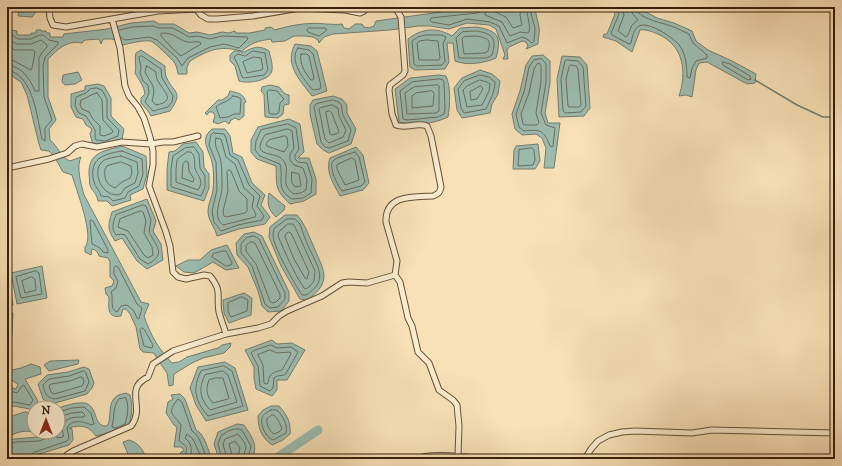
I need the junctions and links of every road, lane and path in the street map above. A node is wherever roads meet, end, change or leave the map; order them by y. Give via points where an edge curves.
1 (49, 7) edge
2 (366, 7) edge
3 (395, 7) edge
4 (112, 19) junction
5 (198, 136) dead end
6 (151, 144) junction
7 (7, 168) edge
8 (395, 274) junction
9 (226, 334) junction
10 (835, 433) edge
11 (458, 456) junction
12 (64, 459) edge
13 (417, 459) edge
14 (484, 459) edge
15 (585, 459) edge

1 - 4 street via 53,25 66,27
2 - 4 street via 360,13 300,8 217,20 208,19 196,9 158,11
3 - 8 street via 401,17 405,71 390,85 393,120 400,127 423,124 426,126 431,136 441,187 438,195 403,198 392,203 388,210 386,222 397,261
4 - 6 street via 120,48 125,86 144,118
5 - 6 street
6 - 7 street via 122,142 96,147 82,144 49,159
6 - 9 street via 153,165 149,186 170,246 173,272 178,277 186,279 210,276 219,292 219,312
8 - 9 street via 367,283 342,283 322,296 287,311 271,324
8 - 11 street via 400,282 418,352 429,363 439,390 457,405
9 - 12 street via 173,351 153,364 148,377 137,385 137,408 131,426 73,451
10 - 15 street via 712,430 692,433 622,432 598,441
11 - 13 street via 425,456
11 - 14 street

